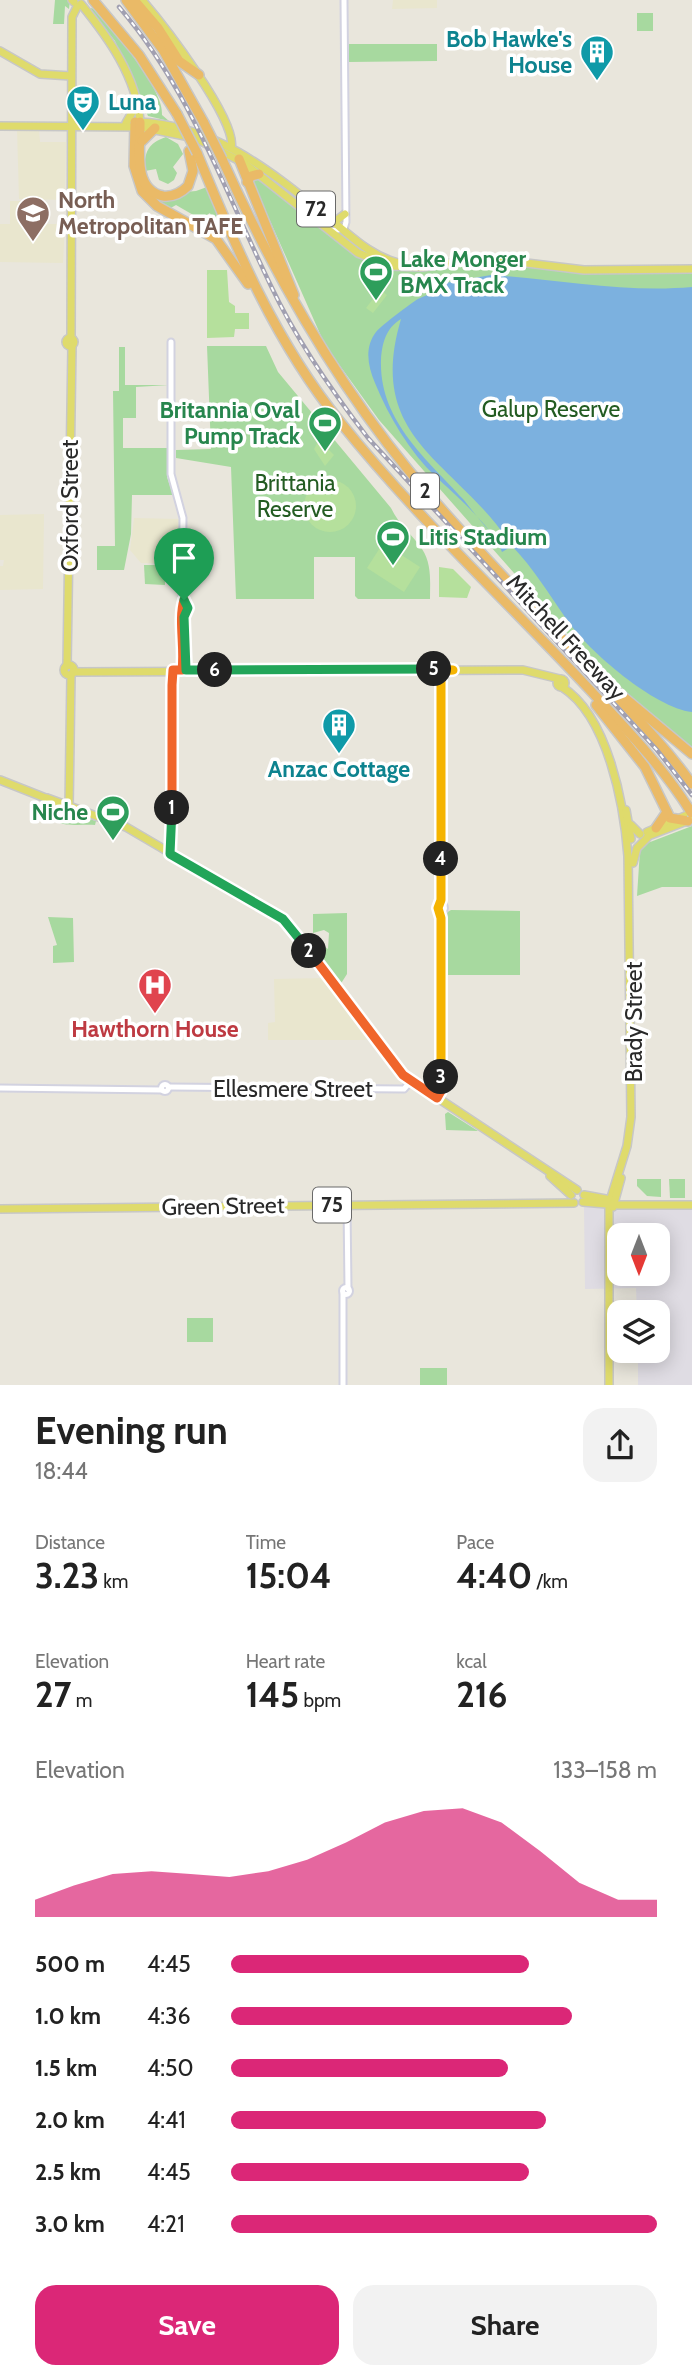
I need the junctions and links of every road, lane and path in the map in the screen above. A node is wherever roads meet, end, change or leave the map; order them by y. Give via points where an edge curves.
1 (93, 0) edge
2 (124, 0) edge
3 (134, 0) edge
4 (142, 0) edge
5 (344, 0) edge
6 (76, 3) edge
7 (172, 38) junction
8 (0, 51) edge
9 (181, 60) junction
10 (195, 73) junction
11 (70, 75) junction
12 (136, 107) junction
13 (0, 125) edge
14 (69, 125) junction
15 (138, 125) junction
16 (224, 128) junction
17 (212, 137) junction
18 (138, 143) junction
19 (193, 152) junction
20 (232, 152) junction
21 (259, 174) junction
22 (247, 182) junction
23 (318, 210) junction
24 (345, 216) junction
25 (343, 230) junction
26 (330, 232) junction
27 (345, 243) junction
28 (591, 269) junction
29 (692, 269) edge
30 (270, 317) junction
31 (303, 320) junction
32 (171, 342) dead end
33 (524, 621) junction
34 (71, 670) junction
35 (172, 670) junction
36 (184, 670) junction
37 (441, 670) junction
38 (599, 678) junction
39 (559, 682) junction
40 (692, 754) edge
41 (0, 780) edge
42 (692, 784) edge
43 (68, 806) junction
44 (690, 814) edge
45 (670, 816) junction
46 (629, 821) junction
47 (648, 834) junction
48 (629, 839) junction
49 (170, 854) junction
50 (633, 863) junction
51 (411, 1082) junction
52 (0, 1088) edge
53 (437, 1098) junction
54 (618, 1187) junction
55 (577, 1197) junction
56 (626, 1201) junction
57 (692, 1203) edge
58 (609, 1204) junction
59 (345, 1205) junction
60 (0, 1209) edge
61 (345, 1385) edge
62 (609, 1385) edge

1 - 19 highway, Mitchell Freeway / 2, bridge via 139,55 177,114
2 - 20 highway, Mitchell Freeway / 2, bridge via 177,73 204,123
3 - 9 highway
4 - 7 main road
5 - 24 street
6 - 11 main road, Oxford Street
6 - 12 main road via 111,43
7 - 9 main road
7 - 10 main road
8 - 11 main road via 44,75
9 - 10 highway
10 - 16 main road
10 - 20 main road
11 - 14 main road, Oxford Street
12 - 15 main road
12 - 15 main road
13 - 14 main road, 72
14 - 15 main road, 72
14 - 34 main road, Oxford Street
15 - 17 main road, 72 via 170,124
15 - 18 highway
15 - 18 highway
15 - 18 highway via 144,138
15 - 20 main road, 72
16 - 17 main road via 222,134
16 - 20 main road
17 - 20 main road, 72
18 - 19 highway via 147,187 164,196 182,192 190,183
18 - 30 highway via 136,176 145,196 221,244
19 - 30 highway, Mitchell Freeway / 2
20 - 21 main road, 72
20 - 22 highway
20 - 23 main road, 72
20 - 31 highway, Mitchell Freeway / 2 via 267,254
21 - 22 highway
21 - 26 main road, 72
22 - 31 highway
23 - 24 main road via 336,219
23 - 25 main road, 72
24 - 25 street
25 - 26 street
25 - 27 street
25 - 28 main road, 72 via 373,254 398,262 491,255
26 - 27 main road, 72
27 - 28 main road, 72 via 395,266 485,258
28 - 29 main road, 72
30 - 33 highway, Mitchell Freeway / 2 via 356,442
31 - 38 highway, Mitchell Freeway / 2 via 345,387 405,467
32 - 36 street via 171,474 183,518
33 - 44 highway, Mitchell Freeway / 2 via 626,730
33 - 45 highway via 628,744
34 - 35 main road
34 - 43 main road, Oxford Street
35 - 36 main road
35 - 49 street
36 - 37 main road
37 - 39 main road via 530,670
37 - 53 street via 441,1091
38 - 40 highway
38 - 42 highway, Mitchell Freeway / 2
39 - 46 main road via 599,724
39 - 48 main road via 579,702 600,736
41 - 43 main road
43 - 49 main road via 134,833
44 - 45 highway
44 - 47 main road
45 - 47 highway
46 - 47 main road via 634,831
46 - 48 main road
47 - 48 main road
47 - 50 main road
48 - 50 main road, Brady Street
48 - 58 main road, Brady Street via 631,1118
49 - 51 main road via 288,924
50 - 54 main road, Brady Street via 634,1124
51 - 52 street, Ellesmere Street via 404,1089
51 - 53 main road
53 - 55 main road via 531,1159
54 - 56 main road
54 - 58 main road, Brady Street
55 - 58 main road, 75
55 - 59 main road, Green Street / 75 via 529,1203
56 - 57 main road, 75
56 - 58 main road, 75
57 - 58 main road, 75
58 - 62 main road
59 - 60 main road, Green Street / 75
59 - 61 street

